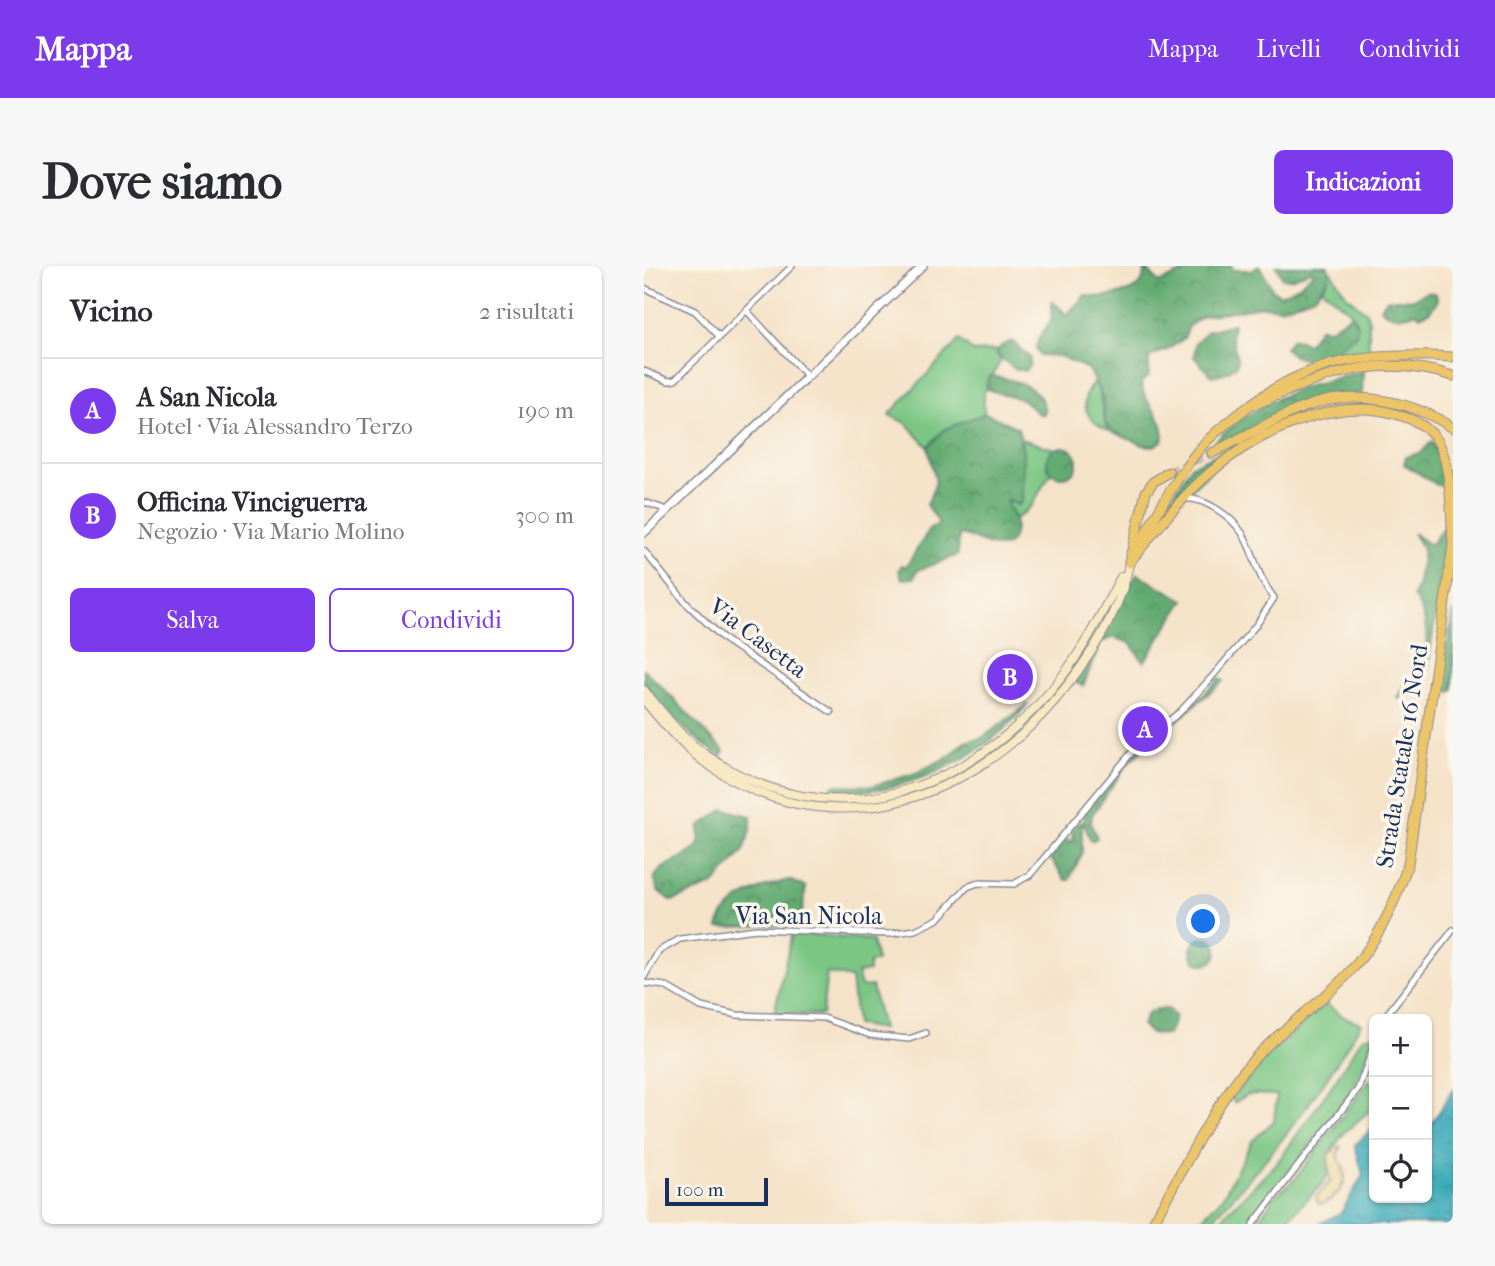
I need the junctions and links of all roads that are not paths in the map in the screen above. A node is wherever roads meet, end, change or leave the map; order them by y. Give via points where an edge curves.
1 (792, 266) edge
2 (923, 266) edge
3 (644, 288) edge
4 (747, 311) junction
5 (720, 337) junction
6 (1453, 358) edge
7 (644, 371) edge
8 (1453, 376) edge
9 (808, 377) junction
10 (1248, 407) junction
11 (1453, 428) edge
12 (1212, 453) tunnel mouth
13 (1169, 472) tunnel mouth
14 (1199, 483) junction
15 (1184, 499) junction
16 (1203, 501) junction
17 (644, 502) edge
18 (667, 510) junction
19 (644, 533) edge
20 (1453, 545) edge
21 (644, 551) edge
22 (1129, 563) junction
23 (1453, 586) edge
24 (1443, 615) junction
25 (644, 690) edge
26 (644, 700) edge
27 (831, 712) dead end
28 (1453, 930) edge
29 (644, 978) edge
30 (644, 983) edge
31 (1387, 1014) edge
32 (926, 1033) dead end
33 (1369, 1059) edge
34 (1152, 1224) edge
35 (1253, 1224) edge

1 - 4 street
2 - 9 street
3 - 5 street via 695,311
4 - 5 street
4 - 9 street
5 - 7 street via 675,380
6 - 10 main road via 1348,360 1284,380
8 - 10 main road via 1410,366 1351,369 1318,377
9 - 18 street
10 - 22 main road via 1198,450
11 - 12 main road via 1386,401 1332,401 1313,404
13 - 22 main road via 1146,492
14 - 15 main road, Strada Statale 16 Nord
14 - 16 street
14 - 20 main road, Strada Statale 16 Nord via 1252,444 1317,414 1355,407 1382,411 1422,425 1438,441
15 - 16 street
15 - 22 main road, Strada Statale 16 Nord
16 - 29 street, Via San Nicola via 1246,534 1259,575 1274,598 1188,703 1137,746 1030,874 1014,884 971,885 924,927 889,934 756,929 680,939 659,951
17 - 18 street
18 - 19 street
20 - 24 main road, Strada Statale 16 Nord
21 - 27 street, Via Casetta via 686,603 725,640
22 - 25 main road via 1074,660 1011,729 953,772 883,798 804,798 747,779 683,736
22 - 26 main road via 1113,610 1093,647 1048,710 993,757 926,795 845,809 806,806 768,795 704,761
23 - 24 main road
24 - 34 main road, Strada Statale 16 Nord via 1408,864 1395,905 1346,976 1274,1038 1234,1084
28 - 31 street
30 - 32 street via 665,986 701,1007 737,1015 824,1018 870,1035 909,1039
33 - 35 street via 1358,1089

